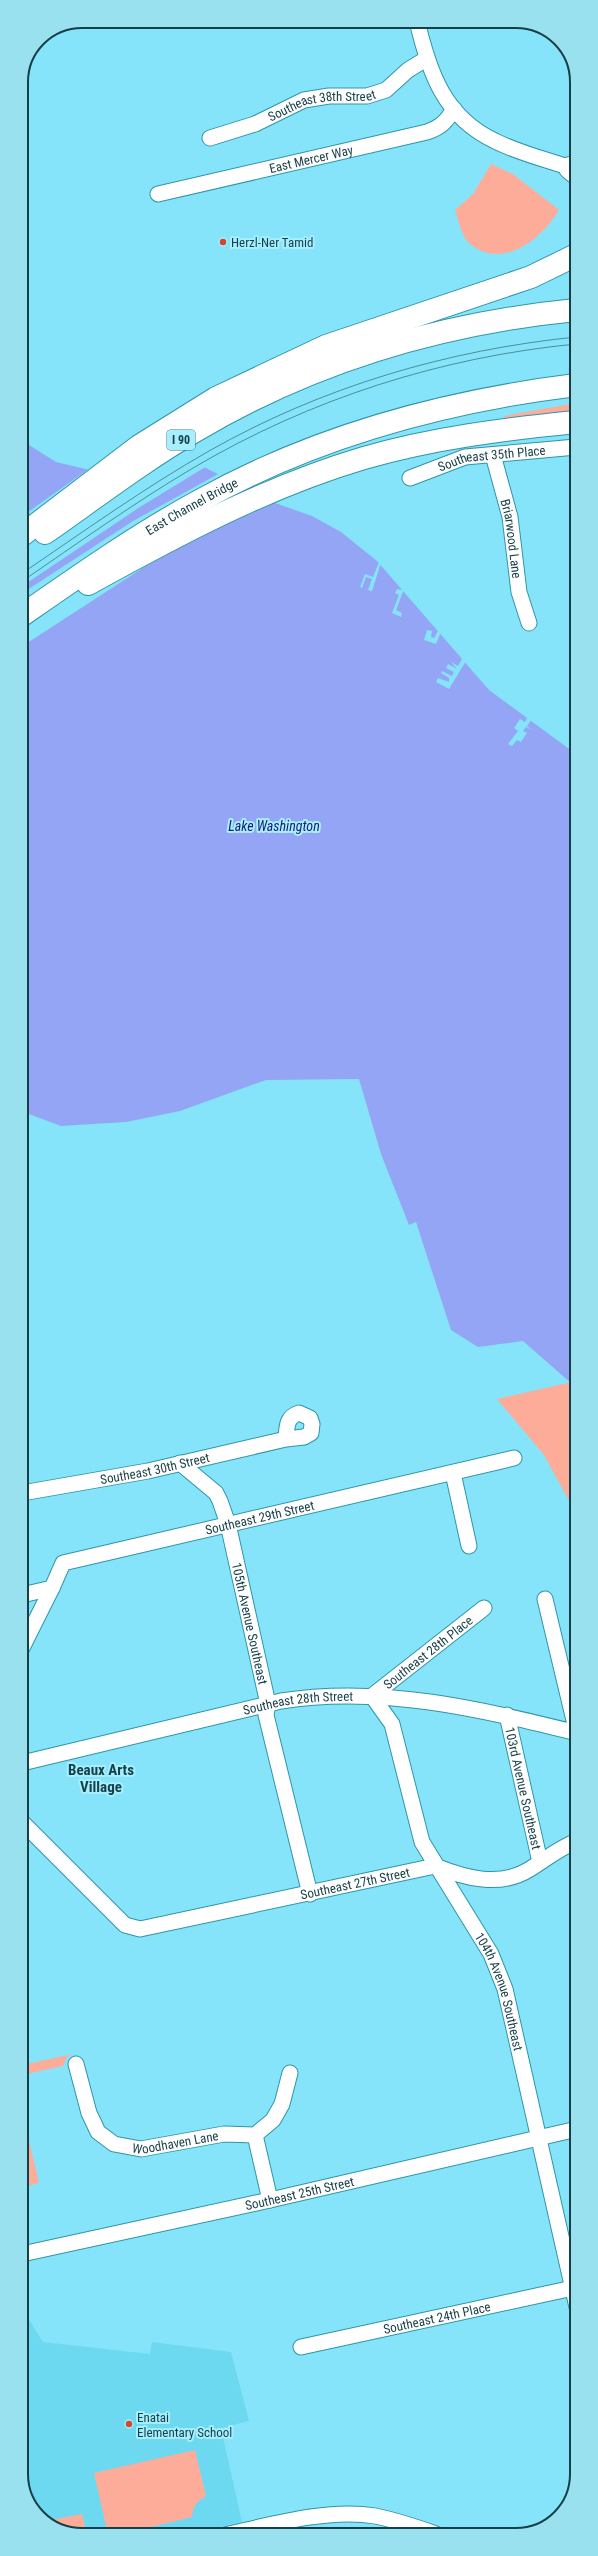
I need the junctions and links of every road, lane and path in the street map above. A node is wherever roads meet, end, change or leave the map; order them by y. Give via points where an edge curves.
1 (419, 28) edge
2 (426, 59) junction
3 (454, 109) junction
4 (210, 138) dead end
5 (570, 169) edge
6 (158, 194) dead end
7 (570, 257) edge
8 (570, 311) edge
9 (353, 347) junction
10 (570, 386) edge
11 (570, 423) edge
12 (570, 448) edge
13 (493, 454) junction
14 (410, 478) dead end
15 (28, 530) edge
16 (28, 545) edge
17 (28, 611) edge
18 (28, 616) edge
19 (529, 624) dead end
20 (286, 1439) dead end
21 (514, 1458) dead end
22 (180, 1463) junction
23 (453, 1473) junction
24 (28, 1491) edge
25 (228, 1524) junction
26 (469, 1546) dead end
27 (52, 1588) junction
28 (28, 1594) edge
29 (545, 1599) dead end
30 (484, 1608) dead end
31 (28, 1636) edge
32 (372, 1696) junction
33 (570, 1703) edge
34 (268, 1704) junction
35 (507, 1716) junction
36 (570, 1730) edge
37 (28, 1762) edge
38 (28, 1828) edge
39 (570, 1844) edge
40 (540, 1862) junction
41 (435, 1866) junction
42 (310, 1894) junction
43 (76, 2064) dead end
44 (290, 2073) dead end
45 (570, 2131) edge
46 (255, 2135) junction
47 (538, 2138) junction
48 (270, 2200) junction
49 (28, 2253) edge
50 (570, 2275) edge
51 (570, 2289) edge
52 (301, 2346) dead end
53 (256, 2528) edge
54 (419, 2528) edge

1 - 2 street
2 - 3 street via 438,87
2 - 4 street, Southeast 38th Street via 408,70 386,90 367,96 329,96 304,100 255,124
3 - 5 street via 471,126 495,141
3 - 6 street, East Mercer Way via 446,123 427,132
7 - 9 highway via 531,277
8 - 9 highway, I 90 via 492,321
9 - 15 highway via 259,376 171,424 97,476
9 - 16 highway, I 90 via 194,431
10 - 17 highway, East Channel Bridge via 483,400 377,426 295,456 202,499 112,552
11 - 18 highway via 502,430 386,452 331,468 229,509
12 - 13 street, Southeast 35th Place
13 - 14 street, Southeast 35th Place via 465,457
13 - 19 street, Briarwood Lane via 510,517 519,592
20 - 22 street, Southeast 30th Street
21 - 23 street, Southeast 29th Street
22 - 24 street, Southeast 30th Street
22 - 25 street, 105th Avenue Southeast via 216,1493
23 - 25 street, Southeast 29th Street
23 - 26 street
25 - 27 street, Southeast 29th Street via 63,1563
25 - 34 street, 105th Avenue Southeast
27 - 28 street
27 - 31 street
29 - 33 street
30 - 32 street, Southeast 28th Place
32 - 34 street, Southeast 28th Street via 325,1695
32 - 35 street, Southeast 28th Street via 408,1699
32 - 41 street, 104th Avenue Southeast via 392,1724 422,1842
34 - 37 street, Southeast 28th Street
34 - 42 street, 105th Avenue Southeast via 266,1715
35 - 36 street, Southeast 28th Street
35 - 40 street, 103rd Avenue Southeast
38 - 42 street, Southeast 27th Street via 125,1925 140,1928
39 - 40 street via 556,1850
40 - 41 street via 518,1875 505,1879 468,1878
41 - 42 street, Southeast 27th Street
41 - 47 street, 104th Avenue Southeast via 500,1972
43 - 46 street, Woodhaven Lane via 93,2124 106,2140 114,2144 141,2149 224,2134
44 - 46 street via 282,2104 273,2120
45 - 47 street, Southeast 25th Street
46 - 48 street
47 - 48 street, Southeast 25th Street
47 - 50 street, 104th Avenue Southeast
48 - 49 street, Southeast 25th Street
51 - 52 street, Southeast 24th Place
53 - 54 street via 297,2520 355,2515 374,2516

